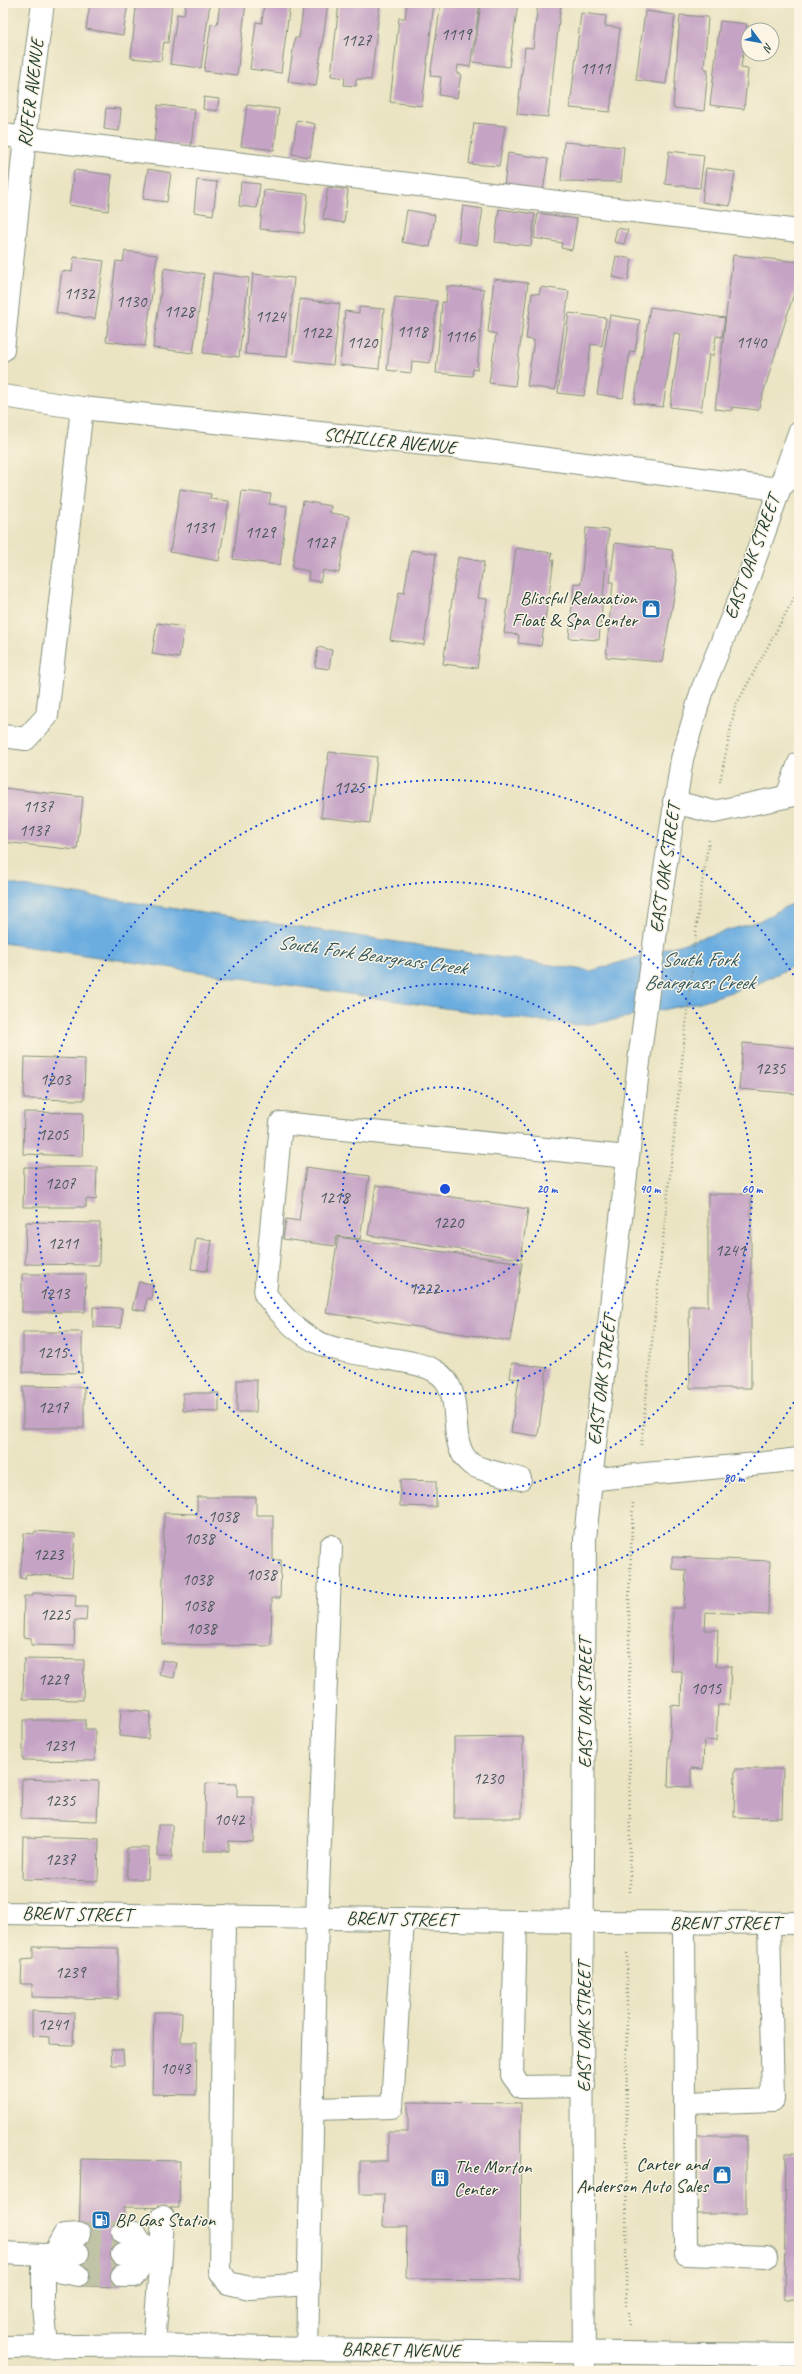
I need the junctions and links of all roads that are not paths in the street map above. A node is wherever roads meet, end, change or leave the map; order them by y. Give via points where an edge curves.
1 (42, 3) edge
2 (3, 135) edge
3 (25, 137) junction
4 (799, 231) edge
5 (3, 350) edge
6 (3, 396) edge
7 (82, 408) junction
8 (799, 433) edge
9 (799, 470) edge
10 (778, 489) junction
11 (3, 736) edge
12 (799, 763) edge
13 (793, 795) edge
14 (674, 802) junction
15 (628, 1157) junction
16 (799, 1459) edge
17 (520, 1479) dead end
18 (590, 1480) junction
19 (331, 1546) dead end
20 (4, 1913) edge
21 (224, 1916) junction
22 (317, 1918) junction
23 (403, 1919) junction
24 (516, 1921) junction
25 (584, 1922) junction
26 (684, 1922) junction
27 (769, 1923) junction
28 (799, 1923) edge
29 (584, 2086) junction
30 (685, 2103) junction
31 (313, 2109) junction
32 (163, 2217) dead end
33 (123, 2232) tunnel mouth
34 (79, 2244) tunnel mouth
35 (3, 2253) edge
36 (122, 2254) tunnel mouth
37 (154, 2254) junction
38 (48, 2255) junction
39 (766, 2257) dead end
40 (78, 2275) tunnel mouth
41 (122, 2276) tunnel mouth
42 (309, 2284) junction
43 (47, 2345) junction
44 (154, 2345) junction
45 (3, 2347) edge
46 (307, 2349) junction
47 (799, 2355) edge
48 (584, 2362) edge
49 (716, 2362) edge

1 - 3 street, RUFER AVENUE
2 - 3 street
3 - 4 street
3 - 5 street, RUFER AVENUE
6 - 7 street, SCHILLER AVENUE
7 - 10 street, SCHILLER AVENUE via 472,449
7 - 11 street via 47,716 26,739
8 - 10 street, EAST OAK STREET
9 - 10 street
10 - 14 street, EAST OAK STREET via 749,576 702,690 682,759
12 - 13 street
13 - 14 street via 714,812
14 - 15 street, EAST OAK STREET
15 - 17 street via 281,1123 265,1294 290,1324 314,1342 338,1351 405,1362 435,1371 446,1380 453,1395 461,1448 468,1460 472,1465
15 - 18 street, EAST OAK STREET
16 - 18 street via 734,1468
18 - 25 street, EAST OAK STREET via 585,1539
19 - 22 street
20 - 21 street, BRENT STREET
21 - 22 street, BRENT STREET
21 - 42 street via 220,2271 228,2282 250,2288
22 - 23 street, BRENT STREET
22 - 31 street
23 - 24 street, BRENT STREET
23 - 31 street via 392,2107
24 - 25 street, BRENT STREET
24 - 29 street via 512,2074 521,2087
25 - 26 street, BRENT STREET
25 - 29 street, EAST OAK STREET
26 - 27 street, BRENT STREET
26 - 30 street
27 - 28 street, BRENT STREET
27 - 30 street via 773,2100
29 - 48 street, EAST OAK STREET
30 - 39 street via 686,2254
31 - 42 street
32 - 37 street
33 - 37 street via 135,2233
34 - 38 street via 64,2235
35 - 38 street
36 - 37 street
37 - 41 street via 134,2276
37 - 44 street
38 - 40 street via 61,2272
38 - 43 street via 43,2306
42 - 46 street
43 - 44 street, BARRET AVENUE
43 - 45 street, BARRET AVENUE
44 - 46 street, BARRET AVENUE
46 - 48 street, BARRET AVENUE
47 - 49 street, BARRET AVENUE
48 - 49 street, BARRET AVENUE

